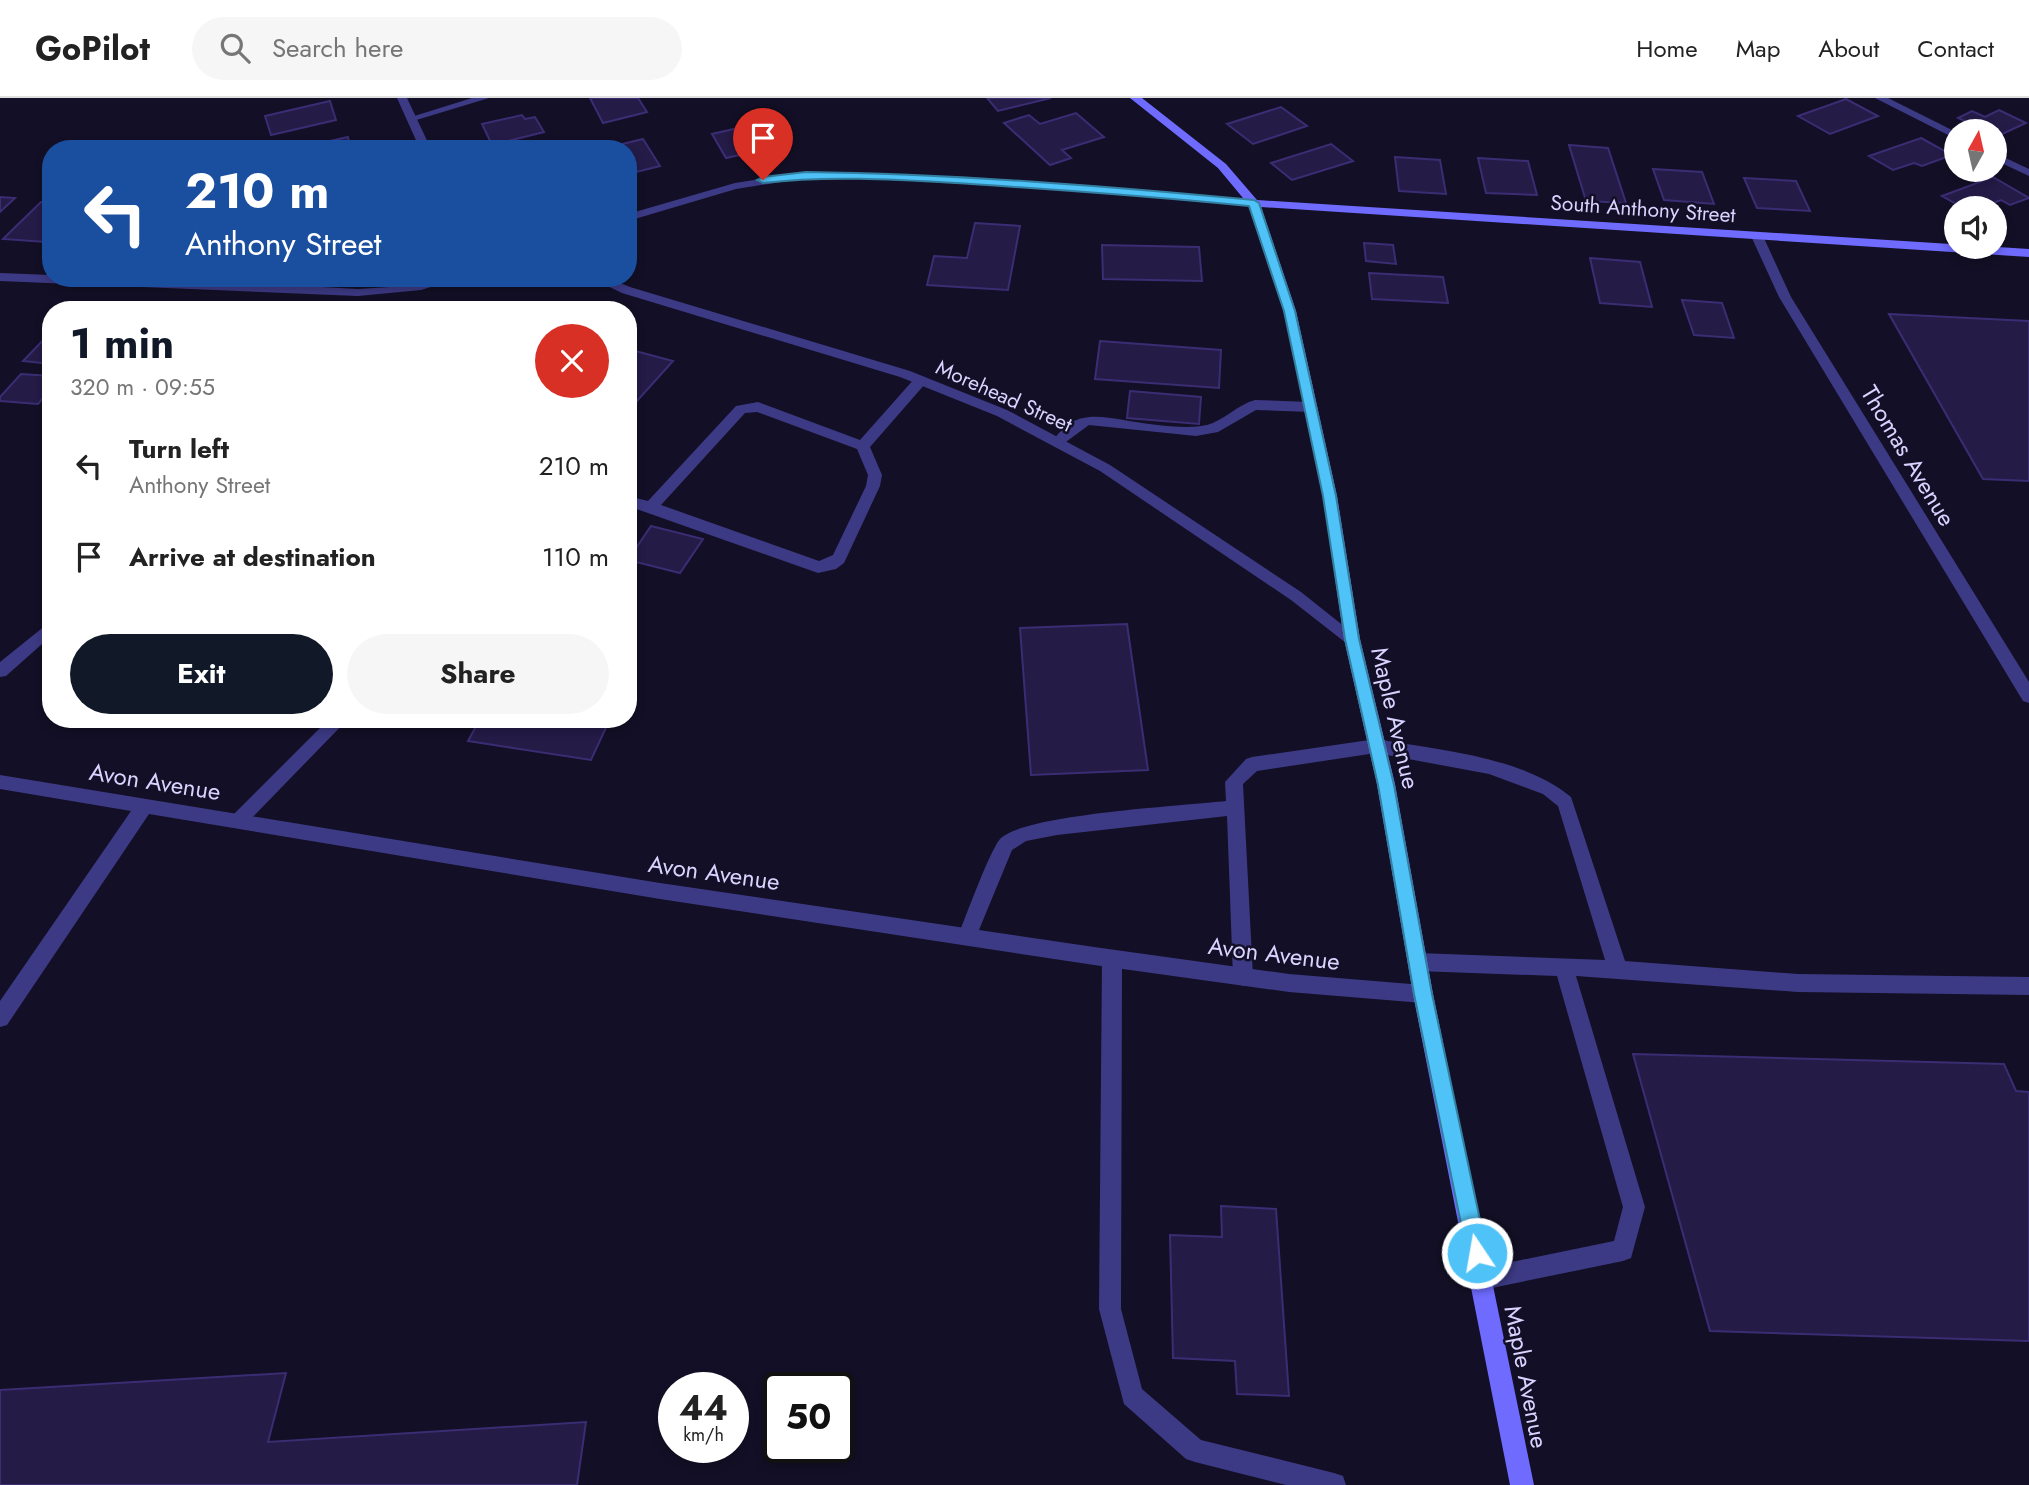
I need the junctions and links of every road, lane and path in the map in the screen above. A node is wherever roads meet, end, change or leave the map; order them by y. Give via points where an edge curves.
1 (402, 98) edge
2 (484, 98) edge
3 (1135, 98) edge
4 (1881, 98) edge
5 (413, 118) junction
6 (1944, 130) edge
7 (422, 140) edge
8 (2007, 162) edge
9 (2029, 173) edge
10 (1254, 203) junction
11 (637, 215) edge
12 (1757, 236) junction
13 (2029, 253) edge
14 (0, 277) edge
15 (42, 278) edge
16 (239, 287) edge
17 (411, 287) edge
18 (618, 287) edge
19 (350, 295) junction
20 (348, 301) edge
21 (920, 381) junction
22 (1310, 407) junction
23 (1059, 442) junction
24 (863, 446) junction
25 (637, 503) edge
26 (651, 507) junction
27 (42, 635) edge
28 (1352, 639) junction
29 (0, 671) edge
30 (2029, 696) edge
31 (331, 728) edge
32 (1376, 746) junction
33 (0, 782) edge
34 (145, 806) junction
35 (1235, 808) junction
36 (239, 820) junction
37 (967, 936) junction
38 (1112, 959) junction
39 (1418, 962) junction
40 (1564, 967) junction
41 (1618, 969) junction
42 (1243, 977) junction
43 (2029, 986) edge
44 (1423, 994) junction
45 (0, 1018) edge
46 (1482, 1279) junction
47 (1334, 1485) edge
48 (1522, 1485) edge

1 - 5 street
2 - 5 street
3 - 10 main road, Maple Avenue via 1222,166
4 - 6 street
5 - 7 street
8 - 9 street
10 - 11 street via 1082,187 806,175 735,186
10 - 12 main road, South Anthony Street
10 - 22 main road, Maple Avenue via 1290,311
12 - 13 main road, South Anthony Street
12 - 30 street, Thomas Avenue via 1792,308
14 - 15 street
16 - 19 street
17 - 19 street
18 - 21 street, Morehead Street
19 - 20 street
21 - 23 street, Morehead Street via 1002,413
21 - 24 street
22 - 23 street via 1255,405 1213,429 1196,431 1086,421
22 - 28 main road, Maple Avenue via 1330,496
23 - 28 street, Morehead Street via 1296,596
24 - 26 street via 749,406 741,409
24 - 26 street via 875,475 873,486 839,559 831,565 818,567
25 - 26 street
27 - 29 street
28 - 32 main road, Maple Avenue
31 - 36 street
32 - 35 street via 1252,764 1234,782
32 - 39 main road, Maple Avenue
32 - 41 street via 1490,766 1549,789 1565,802
33 - 34 street, Avon Avenue
34 - 36 street, Avon Avenue
34 - 45 street
35 - 37 street via 1021,834 1005,845
35 - 42 street
36 - 37 street, Avon Avenue via 660,891
37 - 38 street, Avon Avenue
38 - 42 street, Avon Avenue
38 - 47 street via 1110,1309 1132,1396 1195,1450
39 - 40 street
39 - 44 main road, Maple Avenue
40 - 41 street
40 - 46 street via 1634,1207 1623,1251
41 - 43 street via 1798,983
42 - 44 street, Avon Avenue
44 - 46 main road, Maple Avenue
46 - 48 main road, Maple Avenue

